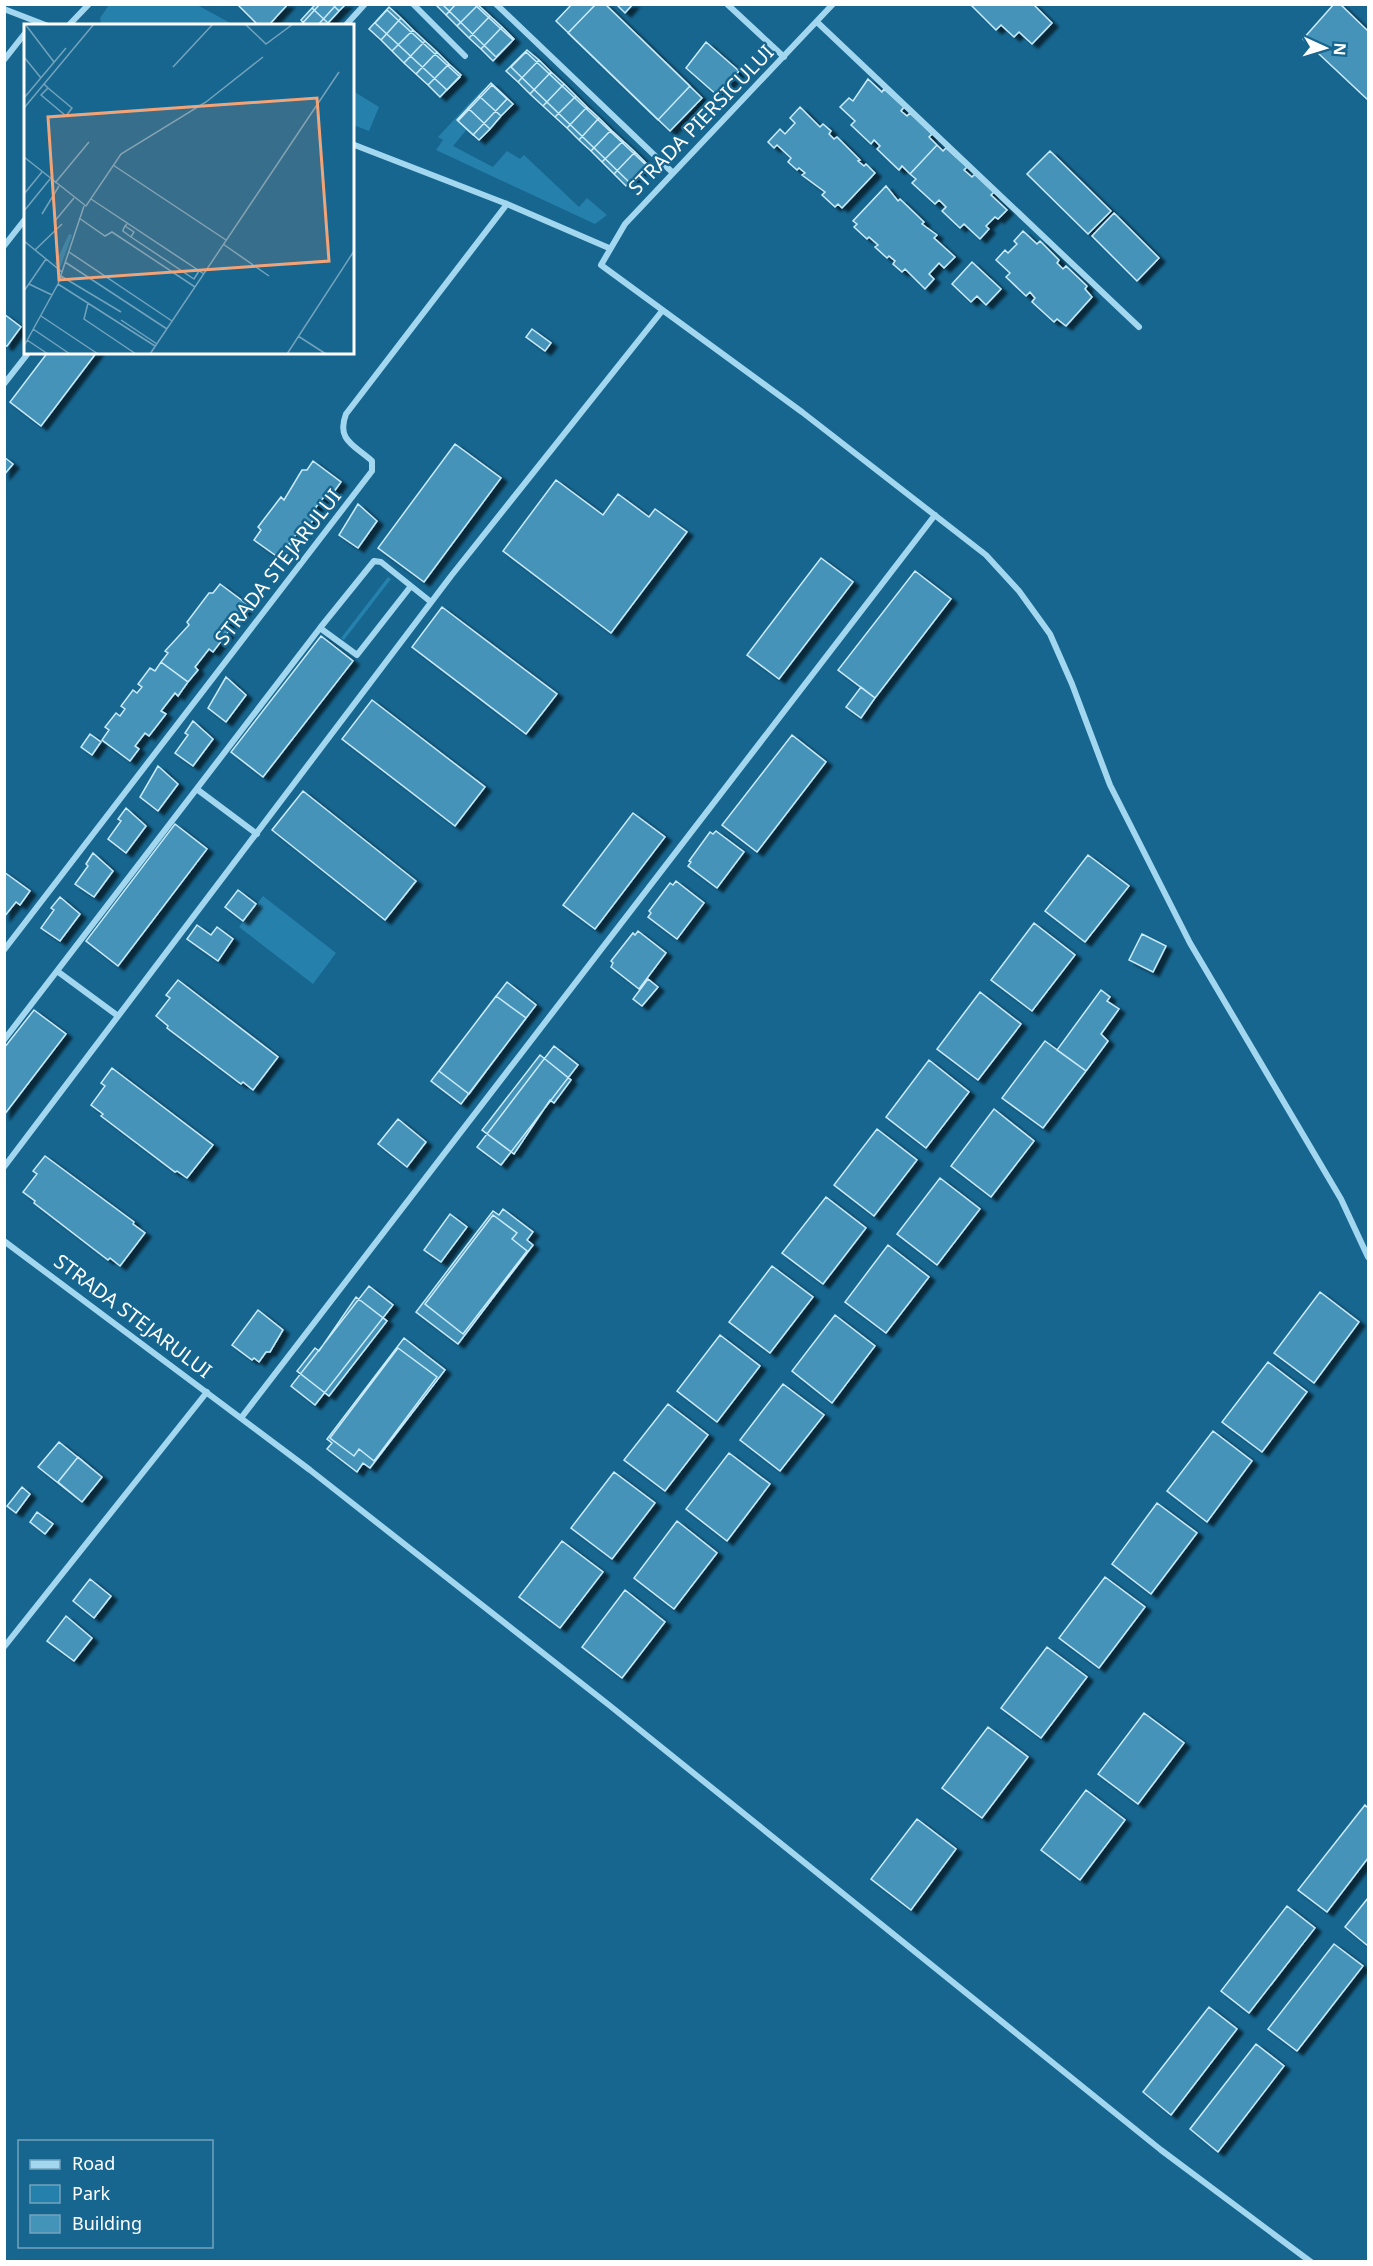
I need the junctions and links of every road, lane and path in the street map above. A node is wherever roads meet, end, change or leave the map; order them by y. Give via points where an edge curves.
1 (88, 4) edge
2 (365, 4) edge
3 (413, 4) edge
4 (496, 4) edge
5 (727, 4) edge
6 (833, 4) edge
7 (4, 9) edge
8 (817, 22) junction
9 (32, 23) edge
10 (70, 24) edge
11 (347, 24) edge
12 (24, 35) edge
13 (465, 56) dead end
14 (784, 57) junction
15 (4, 60) edge
16 (354, 145) edge
17 (674, 173) junction
18 (507, 204) junction
19 (24, 221) edge
20 (4, 246) edge
21 (609, 248) junction
22 (662, 311) junction
23 (1139, 327) dead end
24 (28, 354) edge
25 (4, 384) edge
26 (935, 515) junction
27 (411, 585) junction
28 (431, 602) junction
29 (320, 628) junction
30 (198, 790) junction
31 (257, 834) junction
32 (4, 950) edge
33 (57, 971) junction
34 (118, 1017) junction
35 (4, 1040) edge
36 (4, 1167) edge
37 (4, 1241) edge
38 (1368, 1257) edge
39 (207, 1392) junction
40 (242, 1418) junction
41 (4, 1647) edge
42 (1311, 2262) edge

1 - 10 street
2 - 11 street
3 - 13 street
4 - 17 street
5 - 14 street
6 - 8 street, STRADA PIERSICULUI
7 - 9 street
8 - 14 street, STRADA PIERSICULUI
8 - 23 street
12 - 15 street
14 - 17 street, STRADA PIERSICULUI
16 - 18 street
17 - 21 street, STRADA PIERSICULUI via 625,224
18 - 21 street
18 - 32 street, STRADA STEJARULUI via 346,414 343,436 372,461 372,471
19 - 20 street
21 - 22 street, STRADA PIERSICULUI via 601,265
22 - 26 street
22 - 28 street
24 - 25 street
26 - 38 street via 986,555 1050,634 1135,837 1229,1012 1341,1199
26 - 40 street
27 - 28 street
27 - 29 street via 381,562 371,563
27 - 29 street via 357,655
28 - 31 street
29 - 30 street
30 - 31 street
30 - 33 street
31 - 34 street
33 - 34 street
33 - 35 street
34 - 36 street
37 - 39 street, STRADA STEJARULUI
39 - 40 street, STRADA STEJARULUI
39 - 41 street
40 - 42 street, STRADA STEJARULUI via 609,1705 1152,2143

